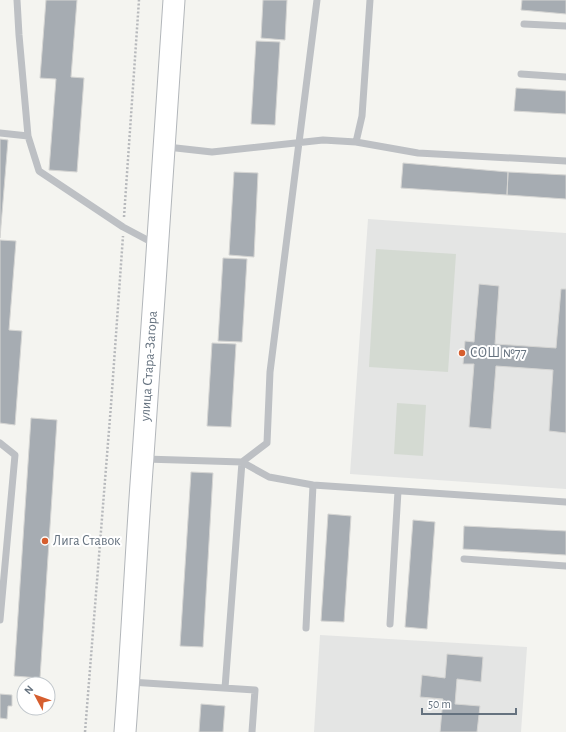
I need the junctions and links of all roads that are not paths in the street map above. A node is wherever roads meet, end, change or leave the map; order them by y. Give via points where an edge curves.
1 (17, 0) edge
2 (174, 0) edge
3 (317, 0) edge
4 (370, 0) edge
5 (524, 24) dead end
6 (566, 26) edge
7 (521, 74) dead end
8 (566, 77) edge
9 (0, 133) edge
10 (28, 136) junction
11 (356, 142) junction
12 (300, 143) junction
13 (164, 146) junction
14 (566, 161) edge
15 (157, 246) junction
16 (0, 443) edge
17 (143, 458) junction
18 (242, 462) junction
19 (313, 485) junction
20 (398, 491) junction
21 (566, 502) edge
22 (464, 560) dead end
23 (566, 566) edge
24 (0, 620) edge
25 (390, 624) dead end
26 (306, 628) dead end
27 (129, 682) junction
28 (225, 688) junction
29 (125, 732) edge
30 (252, 732) edge

1 - 10 lane
2 - 13 main road, улица Стара-Загора
3 - 12 lane
4 - 11 lane via 362,116
5 - 6 lane
7 - 8 lane
9 - 10 lane
10 - 15 lane via 39,171
11 - 12 lane via 323,140
11 - 14 lane via 418,153
12 - 13 lane via 212,152
12 - 18 lane via 270,372 268,443
13 - 15 main road, улица Стара-Загора
15 - 17 main road, улица Стара-Загора
16 - 24 lane via 15,455
17 - 18 lane
17 - 27 main road, улица Стара-Загора
18 - 19 lane via 269,477
18 - 28 lane
19 - 20 lane
19 - 26 lane
20 - 21 lane
20 - 25 lane
22 - 23 lane
27 - 28 lane
27 - 29 main road, улица Стара-Загора
28 - 30 lane via 255,690

